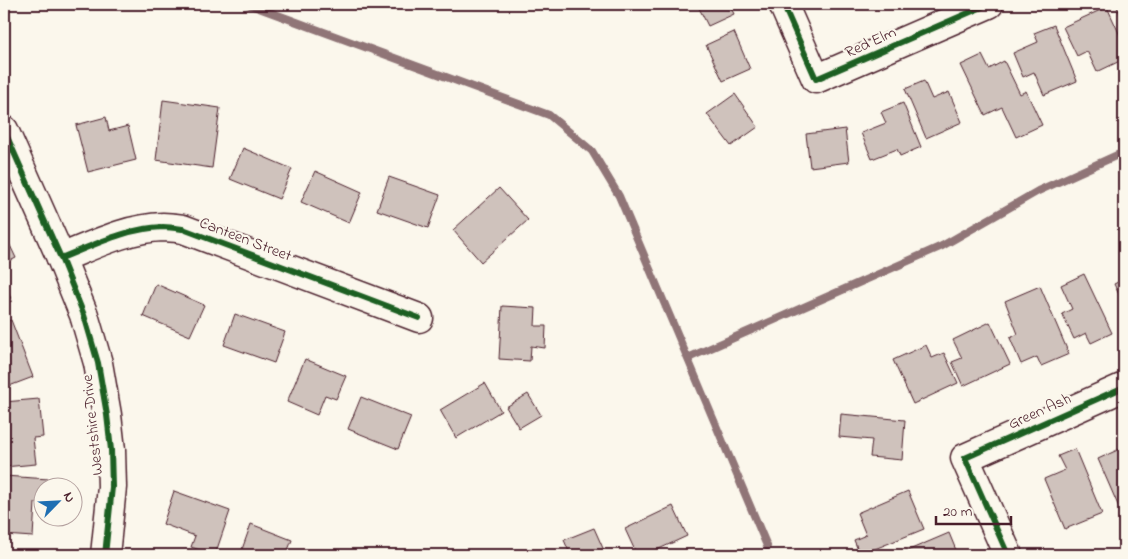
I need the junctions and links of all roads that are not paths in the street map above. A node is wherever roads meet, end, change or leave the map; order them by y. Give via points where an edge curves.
1 (783, 4) edge
2 (989, 4) edge
3 (4, 130) edge
4 (61, 258) junction
5 (419, 318) dead end
6 (1124, 387) edge
7 (105, 555) edge
8 (1008, 555) edge

1 - 2 street, Red Elm via 816,79
3 - 4 street, Westshire Drive
4 - 5 street, Canteen Street via 117,235 145,228 183,229
4 - 7 street, Westshire Drive via 84,315 98,363 107,415 112,487
6 - 8 street, Green Ash via 965,458

